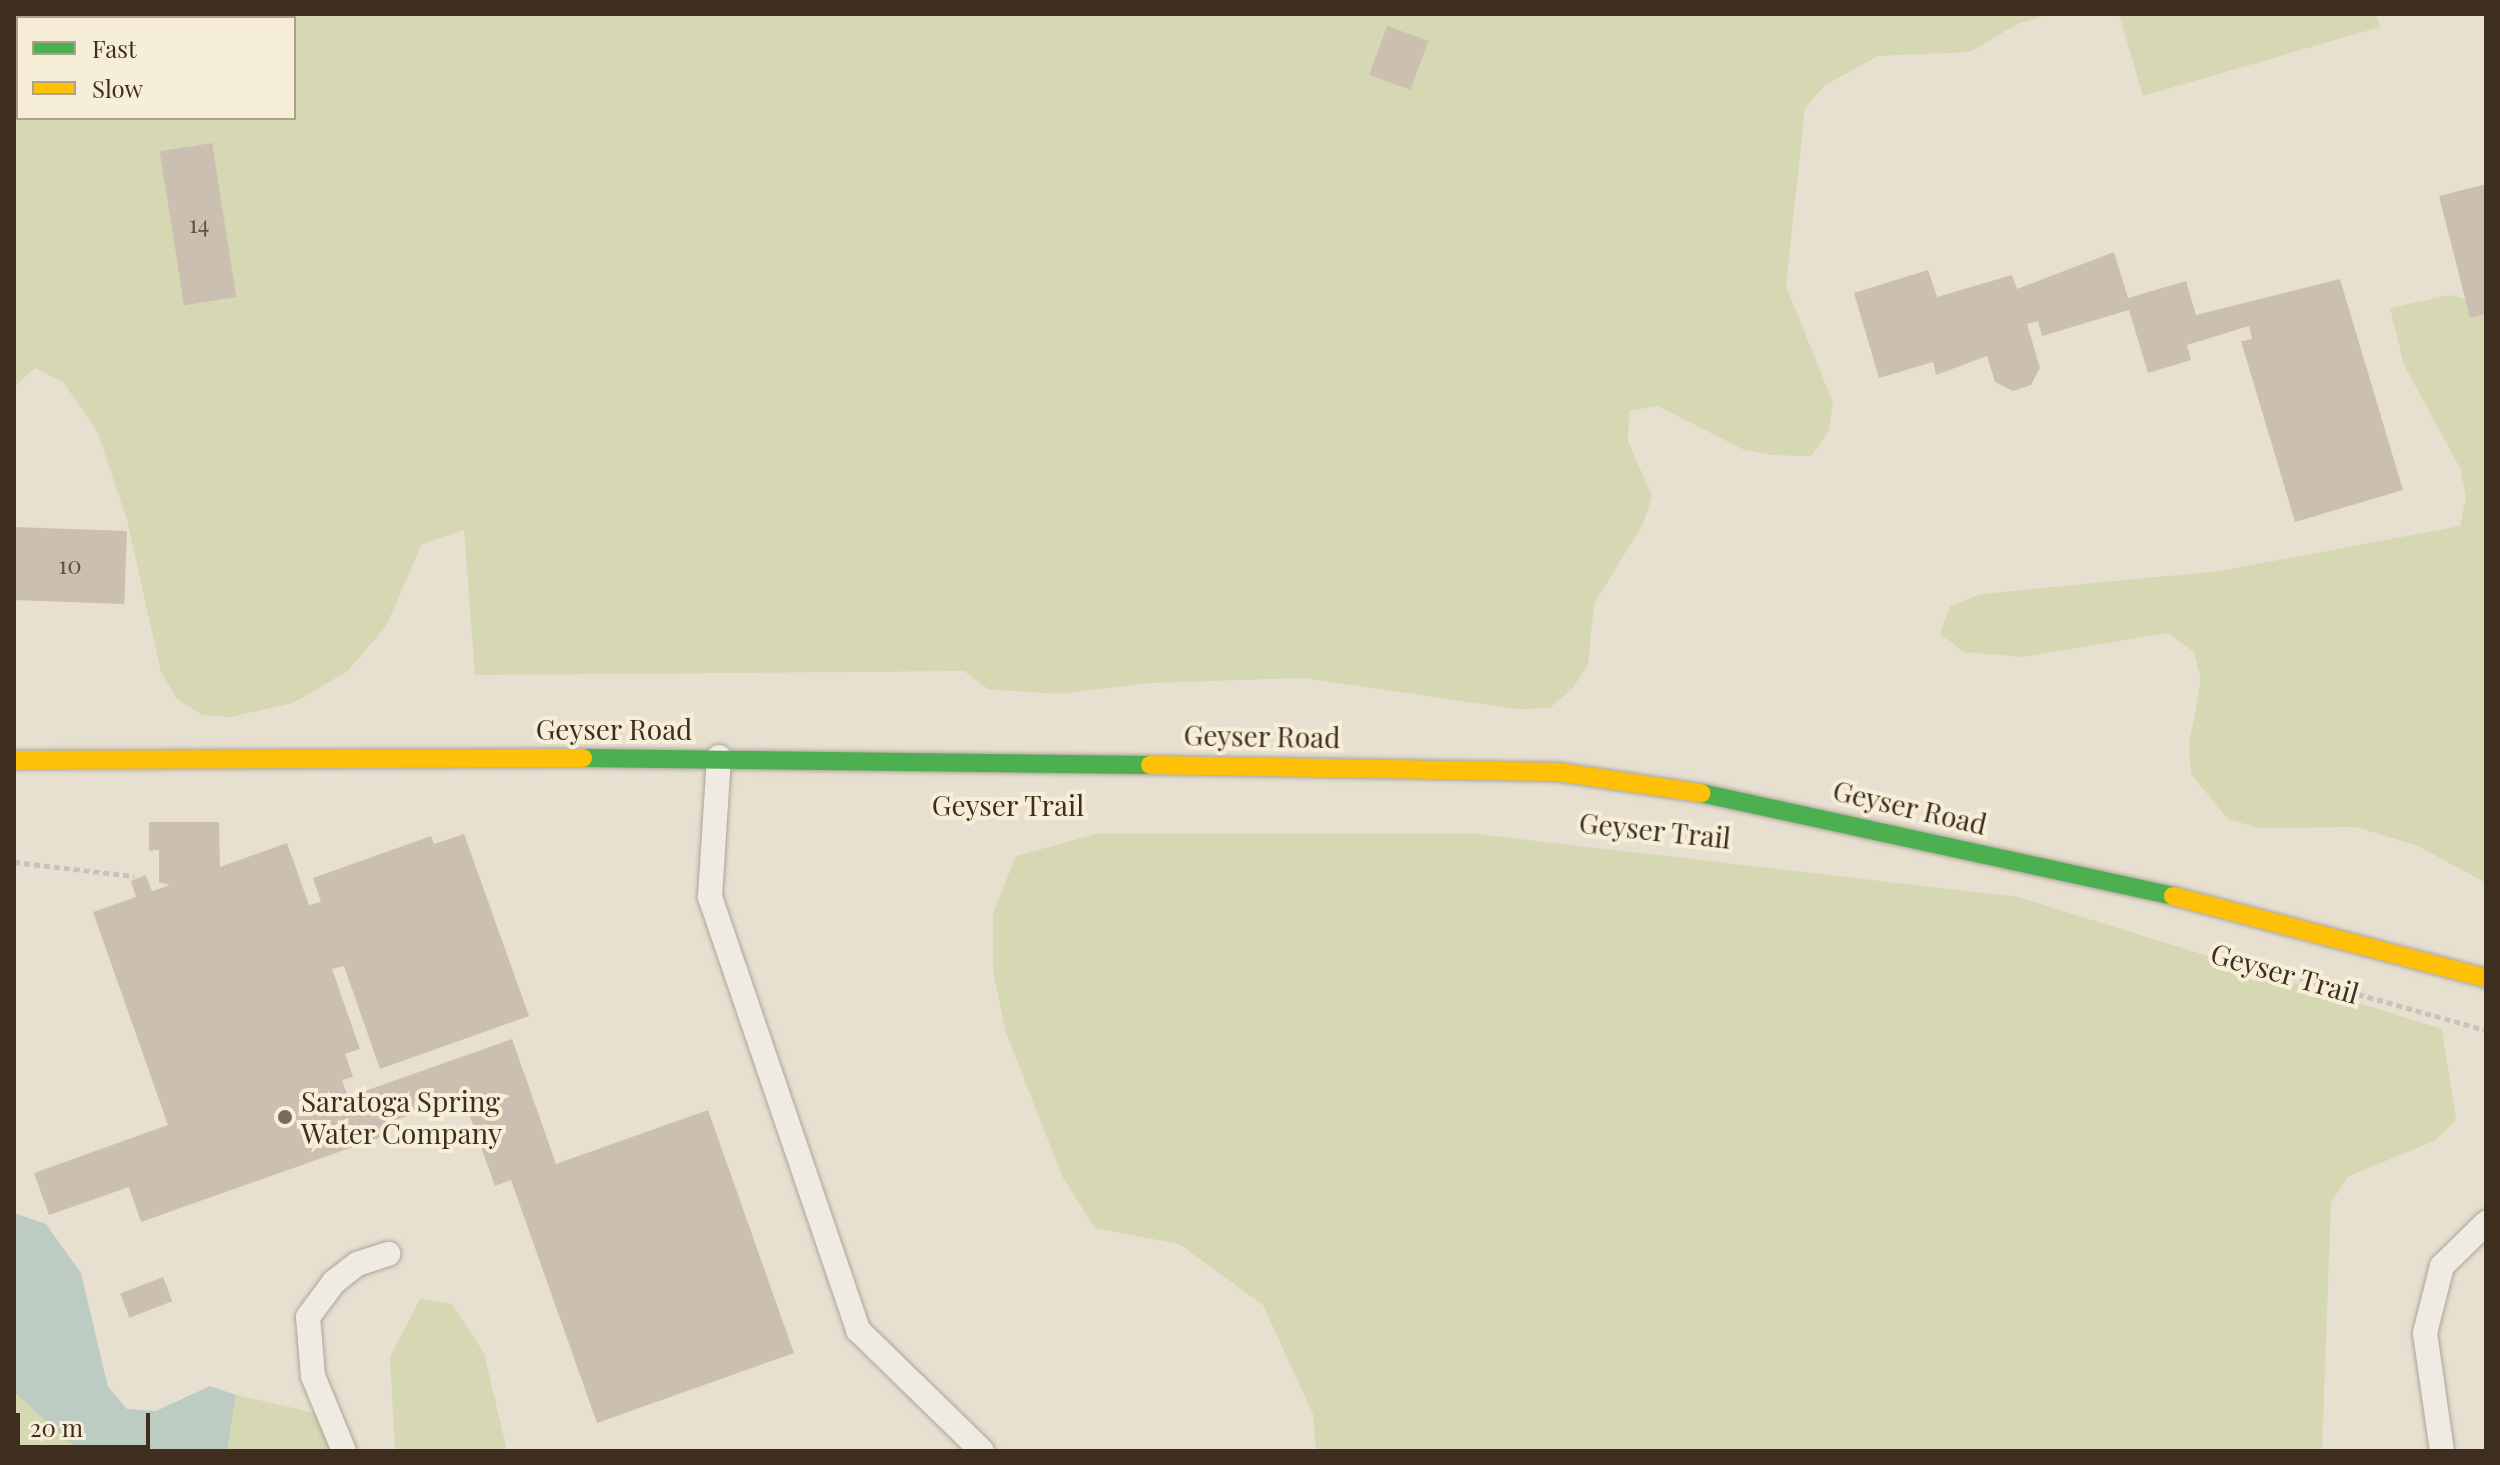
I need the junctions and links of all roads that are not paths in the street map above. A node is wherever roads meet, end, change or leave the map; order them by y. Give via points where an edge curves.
1 (719, 757) junction
2 (14, 760) edge
3 (2486, 978) edge
4 (2486, 1223) edge
5 (388, 1254) dead end
6 (344, 1451) edge
7 (982, 1451) edge
8 (2442, 1451) edge

1 - 2 street, Geyser Road
1 - 3 street, Geyser Road via 1558,772 1776,805 2271,918
1 - 7 lane via 710,897 858,1330
4 - 8 lane via 2442,1266 2425,1333
5 - 6 lane via 357,1264 334,1282 308,1317 313,1376

